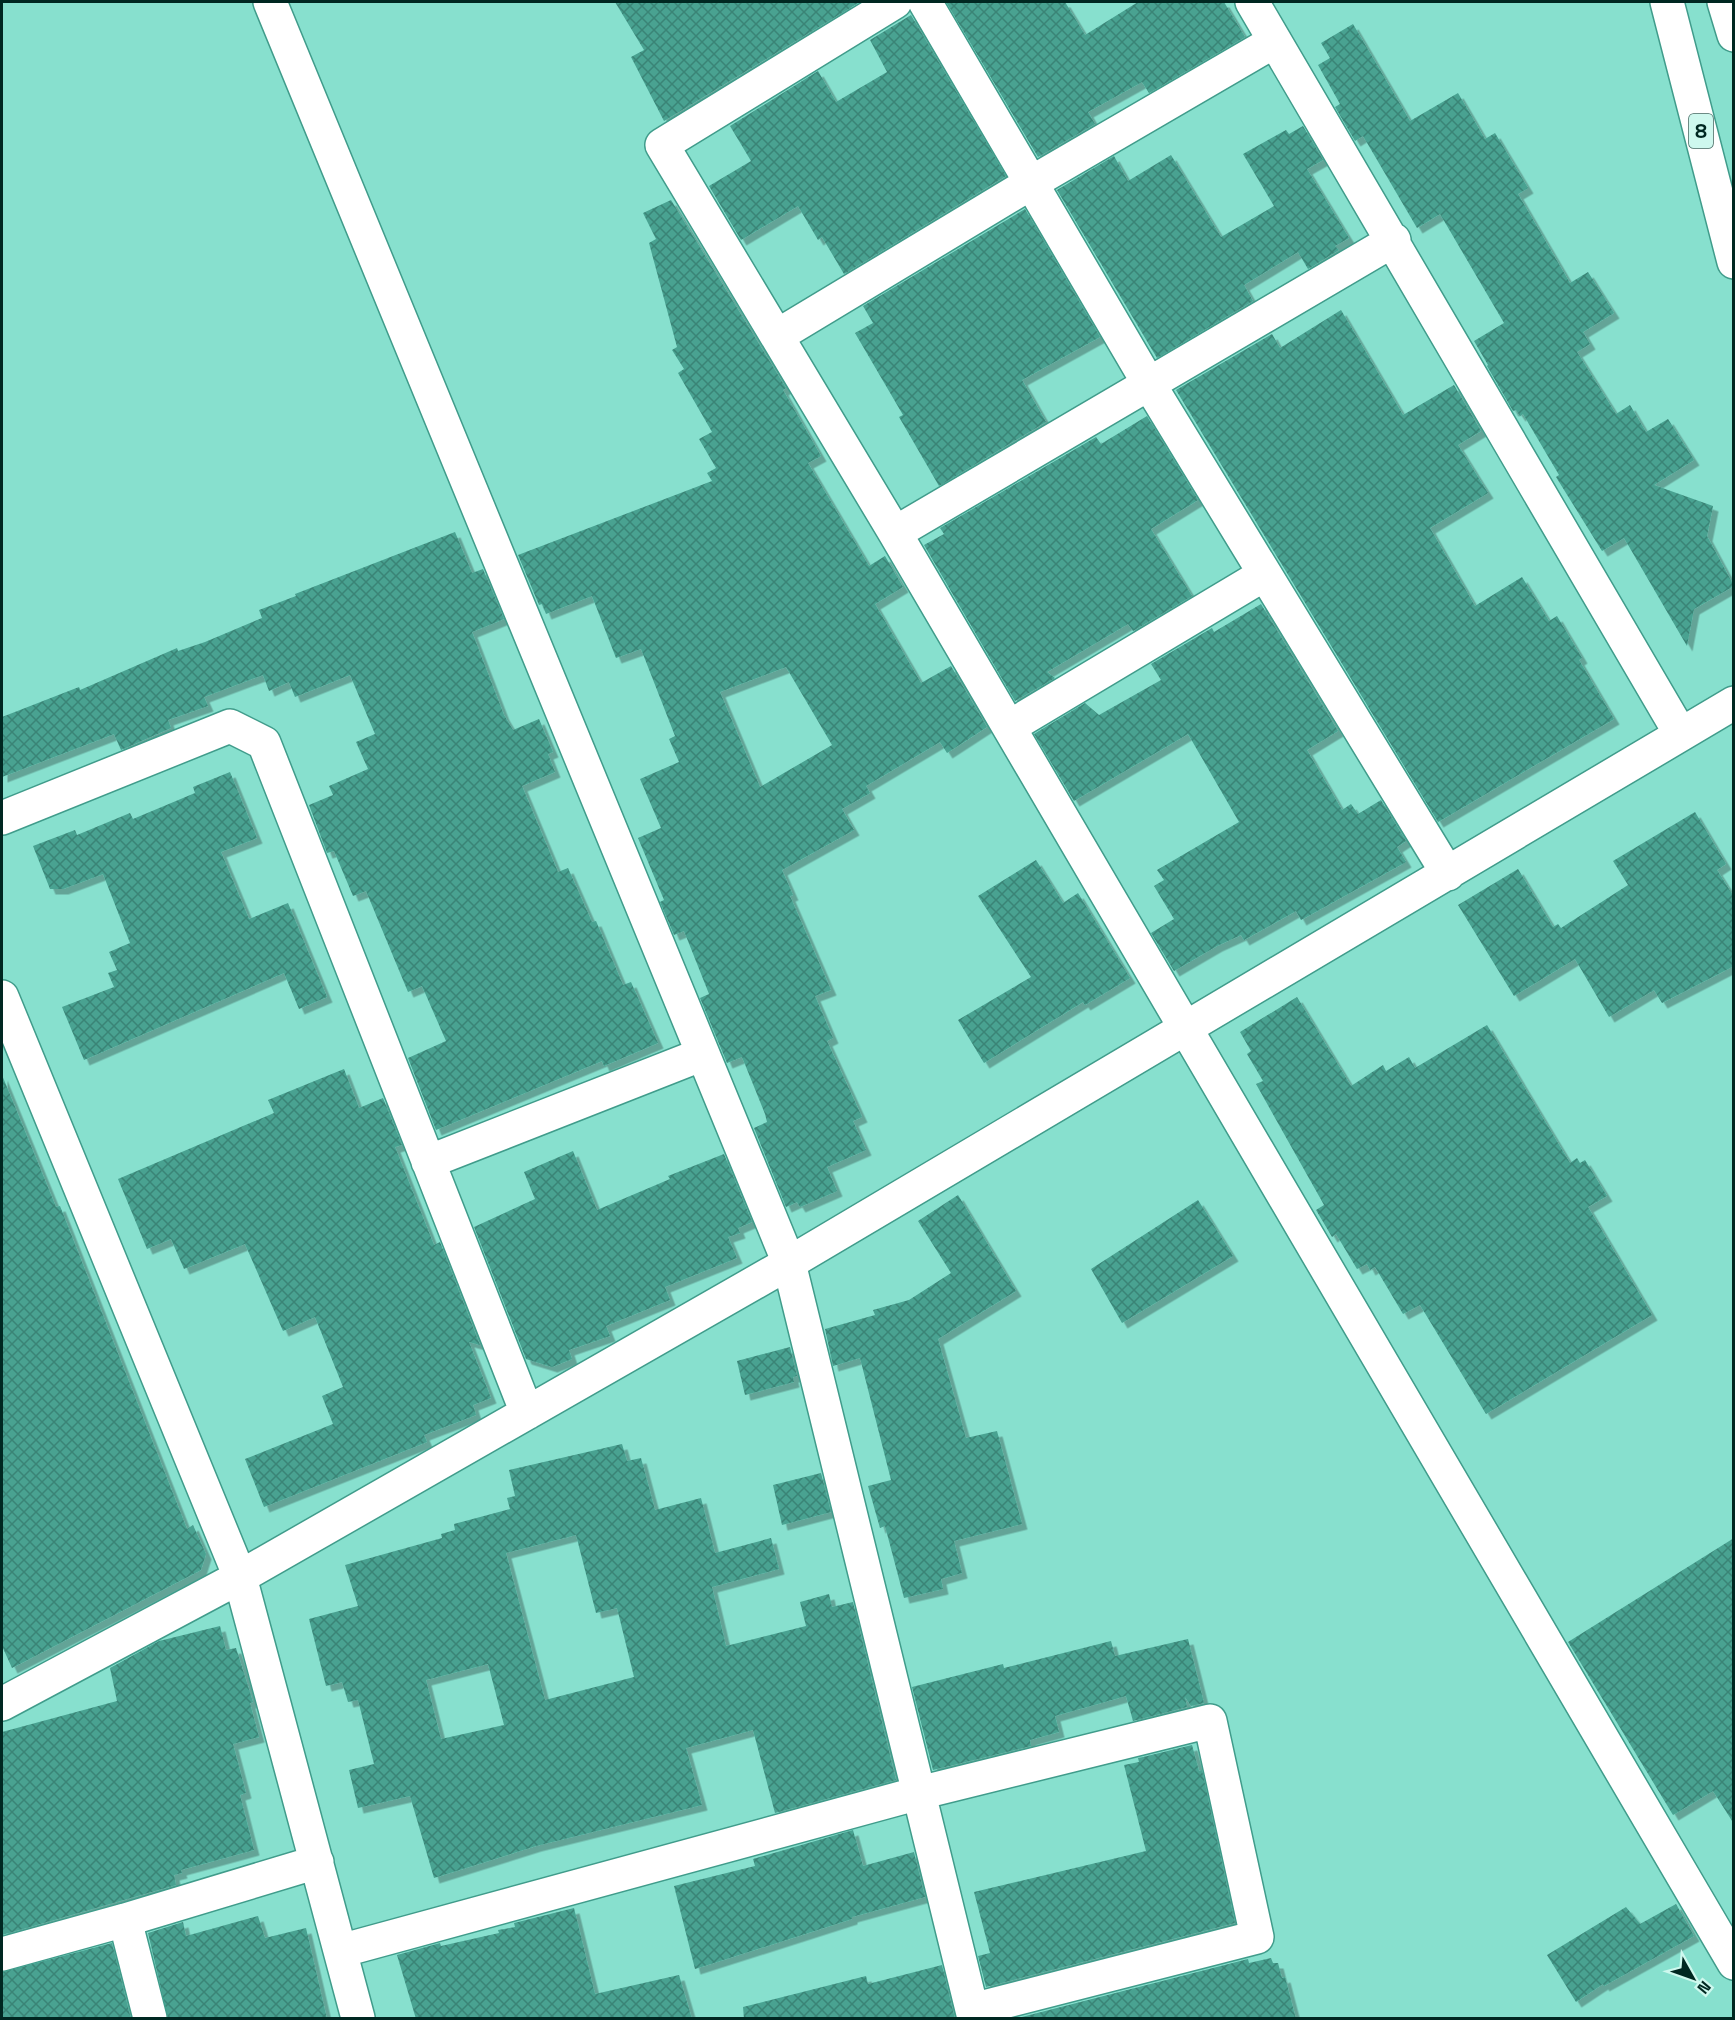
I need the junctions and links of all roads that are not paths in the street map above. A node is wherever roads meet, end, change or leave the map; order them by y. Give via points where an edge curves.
1 (270, 2) edge
2 (895, 2) edge
3 (925, 2) edge
4 (1252, 2) edge
5 (1667, 2) edge
6 (1724, 2) edge
7 (1734, 34) edge
8 (1275, 41) junction
9 (1031, 183) junction
10 (1394, 240) junction
11 (1734, 262) edge
12 (777, 336) junction
13 (1149, 384) junction
14 (895, 533) junction
15 (1265, 574) junction
16 (1734, 703) edge
17 (1009, 727) junction
18 (1680, 733) junction
19 (2, 818) edge
20 (1448, 874) junction
21 (2, 997) edge
22 (1184, 1028) junction
23 (703, 1054) junction
24 (428, 1162) junction
25 (789, 1263) junction
26 (527, 1413) junction
27 (240, 1577) junction
28 (2, 1704) edge
29 (919, 1792) junction
30 (317, 1862) junction
31 (124, 1920) junction
32 (340, 1951) junction
33 (2, 1954) edge
34 (1734, 1963) edge
35 (973, 2014) edge
36 (150, 2019) edge
37 (358, 2019) edge

1 - 23 main road
2 - 12 main road via 662,145
3 - 9 main road
4 - 8 main road
5 - 11 main road, 8
6 - 7 main road
8 - 9 main road
8 - 10 main road
9 - 12 main road
9 - 13 main road
10 - 13 main road
10 - 18 main road
12 - 14 main road
13 - 14 main road
13 - 15 main road
14 - 17 main road
15 - 17 main road
15 - 20 main road
16 - 18 main road
17 - 22 main road
18 - 20 main road
19 - 24 main road via 230,726 264,743
20 - 22 main road
21 - 27 main road
22 - 25 main road
22 - 34 main road
23 - 24 main road
23 - 25 main road
24 - 26 main road
25 - 26 main road
25 - 29 main road
26 - 27 main road
27 - 28 main road
27 - 30 main road
29 - 32 main road
29 - 35 main road
29 - 35 main road via 1210,1721 1257,1937
30 - 31 main road
30 - 32 main road
31 - 33 main road
31 - 36 main road
32 - 37 main road

